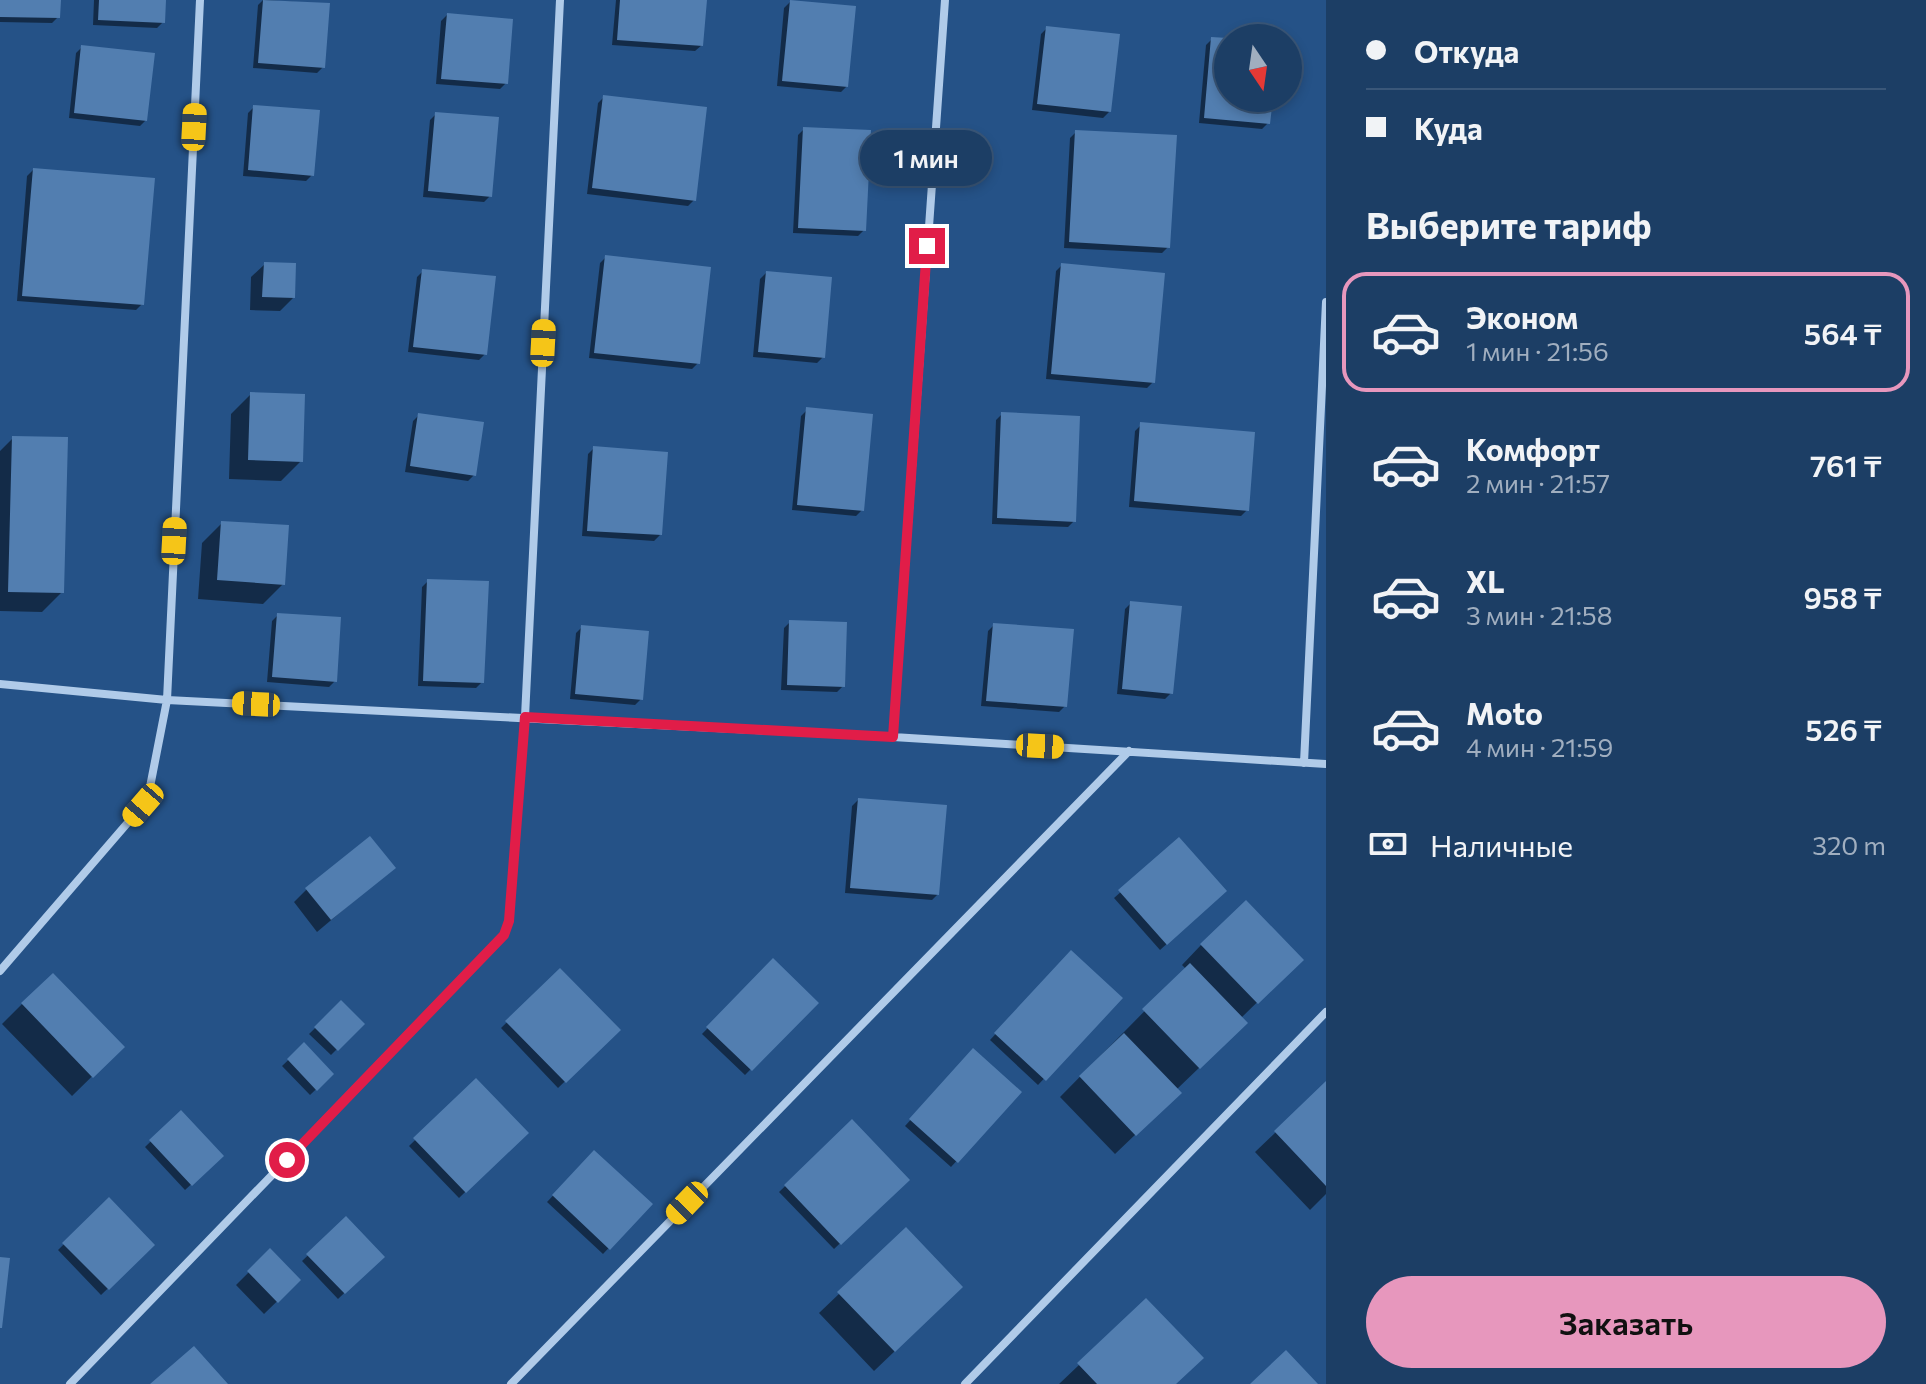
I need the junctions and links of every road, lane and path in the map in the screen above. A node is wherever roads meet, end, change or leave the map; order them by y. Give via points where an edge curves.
1 (200, 0) edge
2 (560, 0) edge
3 (945, 0) edge
4 (1326, 302) edge
5 (0, 684) edge
6 (167, 700) junction
7 (525, 717) junction
8 (893, 737) junction
9 (1129, 751) junction
10 (1304, 763) junction
11 (1326, 764) edge
12 (0, 971) edge
13 (1326, 1012) edge
14 (70, 1384) edge
15 (511, 1384) edge
16 (965, 1384) edge

1 - 6 street
2 - 7 street
3 - 8 street
4 - 10 street
5 - 6 street
6 - 7 street
6 - 12 street via 143,805
7 - 8 street
7 - 14 street via 504,935
8 - 9 street
9 - 10 street
9 - 15 street
10 - 11 street
13 - 16 street

